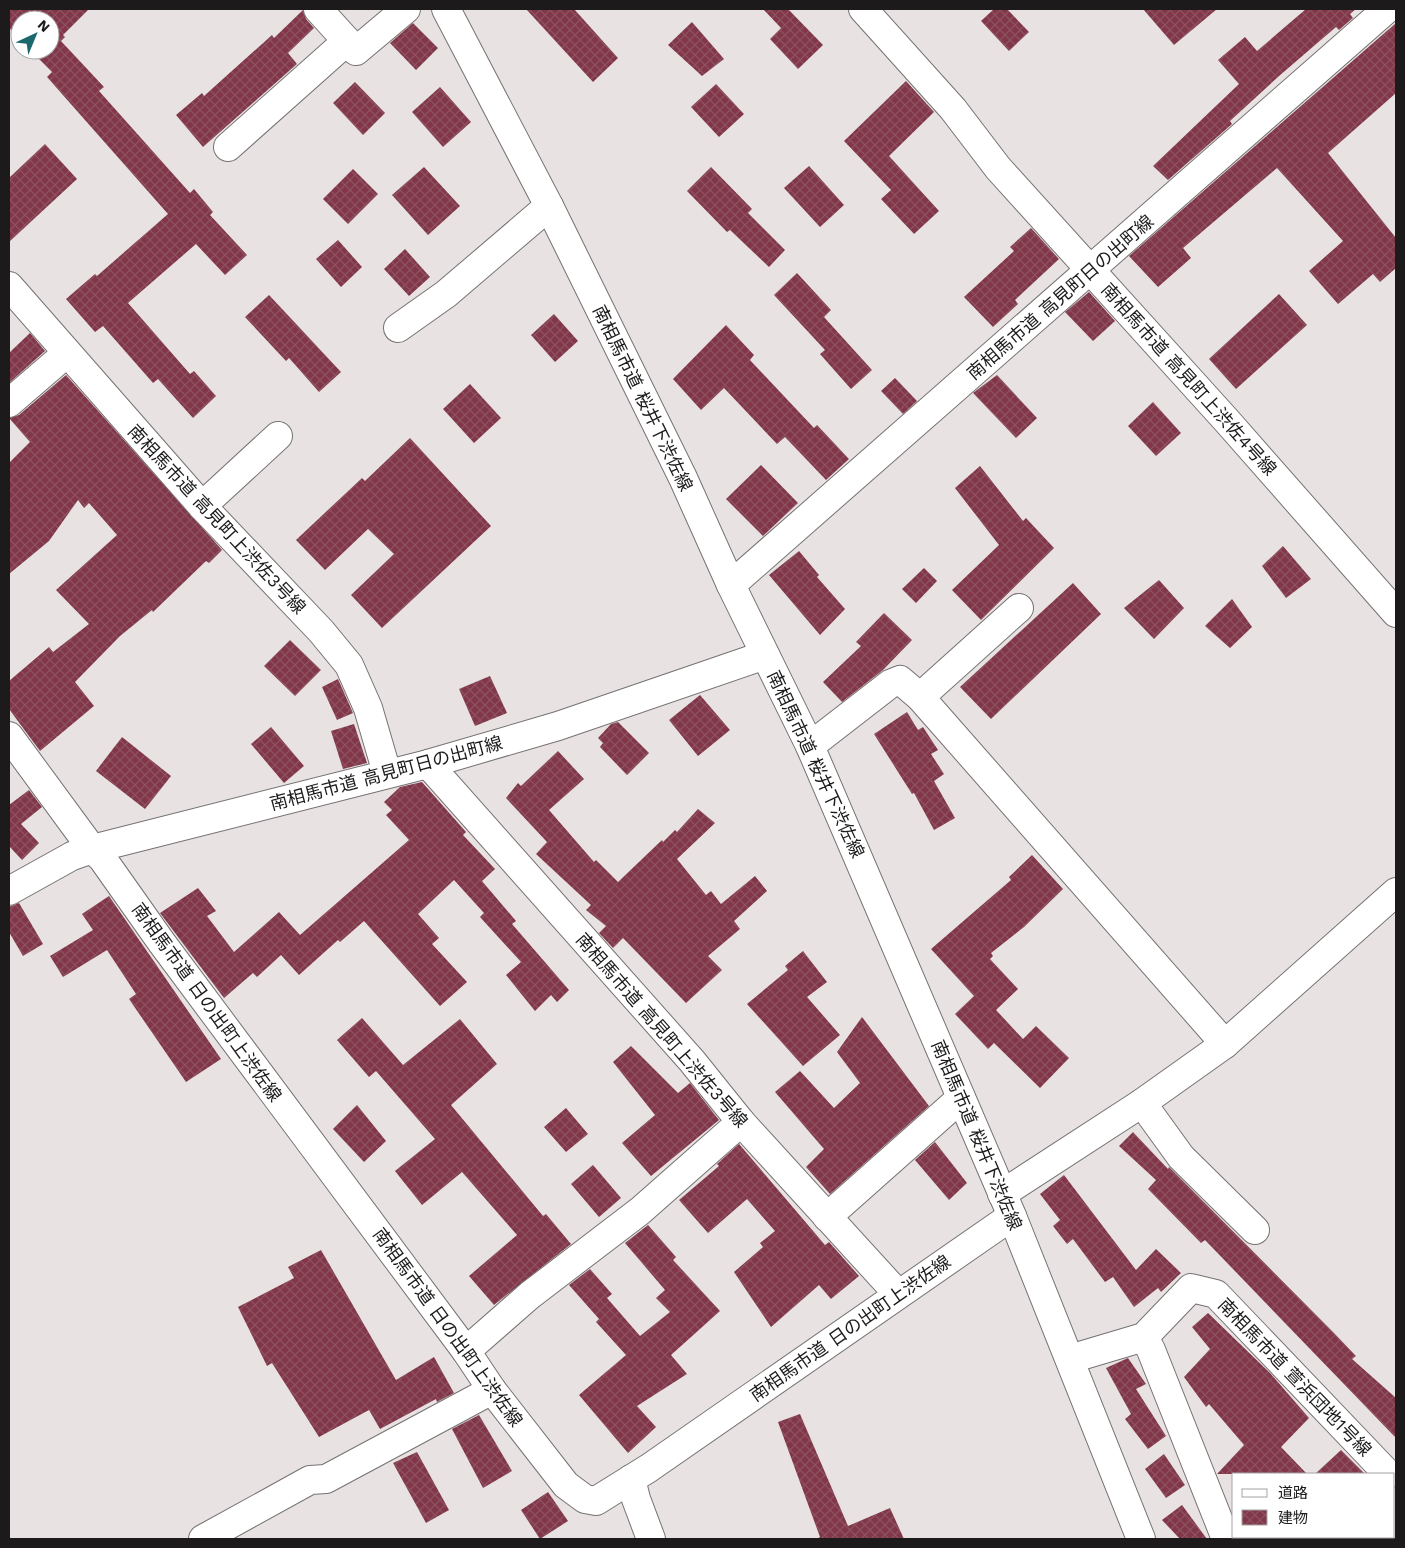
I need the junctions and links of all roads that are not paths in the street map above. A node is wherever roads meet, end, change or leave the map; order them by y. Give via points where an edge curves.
1 (318, 9) edge
2 (406, 9) edge
3 (446, 9) edge
4 (863, 9) edge
5 (1387, 9) edge
6 (352, 46) junction
7 (228, 147) dead end
8 (549, 206) junction
9 (1091, 270) junction
10 (9, 286) edge
11 (398, 328) dead end
12 (67, 353) junction
13 (9, 403) edge
14 (278, 436) dead end
15 (202, 506) junction
16 (731, 585) junction
17 (1019, 608) dead end
18 (1396, 613) edge
19 (765, 655) junction
20 (920, 697) junction
21 (9, 736) edge
22 (810, 746) junction
23 (428, 764) junction
24 (387, 773) junction
25 (92, 849) junction
26 (9, 891) edge
27 (1396, 892) edge
28 (1225, 1044) junction
29 (961, 1098) junction
30 (1142, 1103) junction
31 (742, 1122) junction
32 (1007, 1205) junction
33 (827, 1217) junction
34 (1255, 1230) dead end
35 (898, 1294) junction
36 (1144, 1337) junction
37 (466, 1351) junction
38 (1070, 1360) junction
39 (492, 1390) junction
40 (1387, 1473) edge
41 (631, 1479) junction
42 (203, 1539) edge
43 (652, 1539) edge
44 (1141, 1539) edge
45 (1226, 1539) edge

1 - 6 street
2 - 6 street
3 - 8 street, 南相馬市道 桜井下渋佐線
4 - 9 street, 南相馬市道 高見町上渋佐4号線 via 953,109 998,168
5 - 9 street, 南相馬市道 高見町日の出町線
6 - 7 street
8 - 11 street via 446,294
8 - 16 street, 南相馬市道 桜井下渋佐線 via 683,478
9 - 16 street, 南相馬市道 高見町日の出町線
9 - 18 street, 南相馬市道 高見町上渋佐4号線
10 - 12 street, 南相馬市道 高見町上渋佐3号線
12 - 13 street
12 - 15 street, 南相馬市道 高見町上渋佐3号線
14 - 15 street
15 - 24 street, 南相馬市道 高見町上渋佐3号線 via 321,631 349,665 368,708
16 - 19 street, 南相馬市道 桜井下渋佐線
17 - 20 street
19 - 22 street, 南相馬市道 桜井下渋佐線
19 - 23 street, 南相馬市道 高見町日の出町線 via 558,726
20 - 22 street via 900,680 895,682
20 - 28 street
21 - 25 street, 南相馬市道 日の出町上渋佐線
22 - 29 street, 南相馬市道 桜井下渋佐線
23 - 24 street, 南相馬市道 高見町日の出町線
23 - 31 street, 南相馬市道 高見町上渋佐3号線
24 - 25 street, 南相馬市道 高見町日の出町線
25 - 26 street, 南相馬市道 高見町日の出町線 via 72,856
25 - 37 street, 南相馬市道 日の出町上渋佐線 via 102,858
27 - 28 street, 南相馬市道 日の出町上渋佐線
28 - 30 street, 南相馬市道 日の出町上渋佐線
29 - 32 street, 南相馬市道 桜井下渋佐線
29 - 33 street
30 - 32 street, 南相馬市道 日の出町上渋佐線
30 - 34 street via 1181,1157
31 - 33 street, 南相馬市道 高見町上渋佐3号線
31 - 37 street via 640,1211 530,1295
32 - 35 street, 南相馬市道 日の出町上渋佐線
32 - 38 street, 南相馬市道 桜井下渋佐線
33 - 35 street, 南相馬市道 高見町上渋佐3号線
35 - 41 street, 南相馬市道 日の出町上渋佐線
36 - 38 street, 南相馬市道 萱浜団地1号線
36 - 40 street, 南相馬市道 萱浜団地1号線 via 1191,1288 1216,1294
36 - 45 street
37 - 39 street, 南相馬市道 日の出町上渋佐線
38 - 44 street, 南相馬市道 桜井下渋佐線
39 - 41 street, 南相馬市道 日の出町上渋佐線 via 566,1485 585,1499 596,1501
39 - 42 street via 326,1479 310,1480
41 - 43 street

